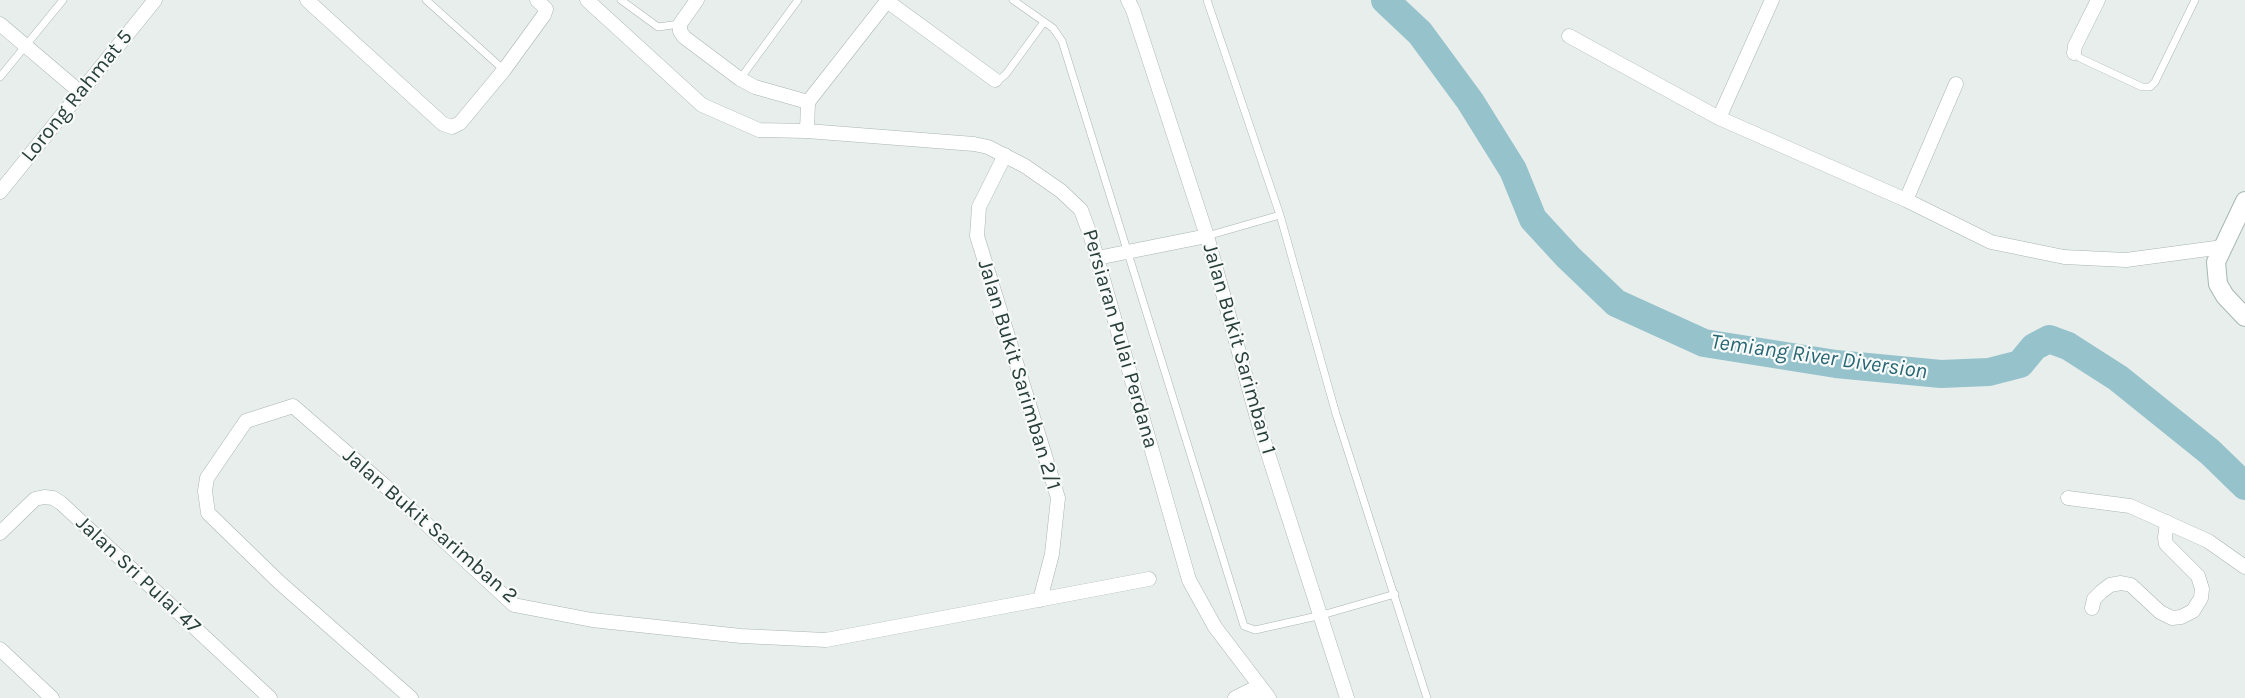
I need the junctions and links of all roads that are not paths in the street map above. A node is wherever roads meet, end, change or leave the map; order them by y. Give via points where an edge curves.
1 (63, 0) edge
2 (155, 0) edge
3 (307, 0) edge
4 (426, 0) edge
5 (587, 0) edge
6 (621, 0) edge
7 (697, 0) edge
8 (798, 0) edge
9 (1013, 0) edge
10 (1128, 0) edge
11 (1207, 0) edge
12 (1772, 0) edge
13 (2098, 0) edge
14 (2195, 0) edge
15 (887, 1) edge
16 (542, 4) edge
17 (1044, 22) junction
18 (0, 24) edge
19 (680, 24) junction
20 (1569, 36) dead end
21 (26, 46) junction
22 (2074, 53) joint
23 (504, 70) junction
24 (0, 77) edge
25 (740, 79) junction
26 (995, 80) joint
27 (1956, 84) dead end
28 (80, 92) junction
29 (808, 102) junction
30 (1719, 118) junction
31 (807, 130) junction
32 (1005, 155) junction
33 (0, 192) edge
34 (1905, 200) junction
35 (2245, 201) edge
36 (1280, 215) junction
37 (1207, 236) junction
38 (2223, 247) junction
39 (1129, 252) junction
40 (1097, 258) junction
41 (2245, 317) edge
42 (2068, 498) dead end
43 (2167, 522) junction
44 (0, 532) edge
45 (2245, 567) edge
46 (1149, 579) dead end
47 (1395, 594) junction
48 (1040, 600) junction
49 (2092, 608) dead end
50 (1322, 615) junction
51 (0, 649) edge
52 (52, 698) edge
53 (270, 698) edge
54 (411, 698) edge
55 (1236, 698) edge
56 (1256, 698) edge
57 (1269, 698) edge
58 (1347, 698) edge
59 (1427, 698) edge

1 - 21 lane
2 - 28 street, Lorong Rahmat 5
3 - 23 street via 443,124 452,127 460,123
4 - 23 lane
5 - 31 street, Persiaran Pulai Perdana via 702,105 759,129
6 - 19 lane via 658,27
7 - 19 street
8 - 25 lane
9 - 17 lane
10 - 37 street, Jalan Bukit Sarimban 1
11 - 36 lane
12 - 30 street
13 - 22 street
14 - 22 lane via 2150,87 2142,87
15 - 26 street
15 - 29 street
16 - 23 street via 544,15
17 - 26 lane via 1006,74
17 - 39 lane via 1062,41
18 - 21 street
19 - 25 street via 684,37
20 - 30 street
21 - 24 lane
21 - 28 street
25 - 29 street
27 - 34 street
28 - 33 street, Lorong Rahmat 5
29 - 31 street
30 - 34 street
31 - 32 street, Persiaran Pulai Perdana via 974,144
32 - 40 street, Persiaran Pulai Perdana via 1061,191 1081,210
32 - 48 street, Jalan Bukit Sarimban 2/1 via 979,207 977,236 1058,498 1052,554
34 - 38 street via 1991,242 2064,257 2126,260
35 - 38 street
36 - 37 lane
36 - 47 lane via 1336,414
37 - 39 street
37 - 50 street, Jalan Bukit Sarimban 1 via 1261,432
38 - 41 street via 2216,262 2218,284
39 - 40 street
39 - 50 lane via 1241,621 1249,630 1255,630
40 - 57 street, Persiaran Pulai Perdana via 1189,580 1215,627
42 - 43 street via 2130,506
43 - 45 street via 2208,541
43 - 49 street via 2166,544 2198,576 2202,589 2193,611 2172,618 2131,585 2121,583 2101,592
44 - 53 street, Jalan Sri Pulai 47 via 34,499 53,498
46 - 48 street
47 - 50 lane
47 - 59 lane
48 - 54 street, Jalan Bukit Sarimban 2 via 826,640 741,636 592,620 514,605 293,406 246,421 207,478 204,491 208,513 279,582
50 - 58 street, Jalan Bukit Sarimban 1
51 - 52 street
55 - 56 street via 1251,690

